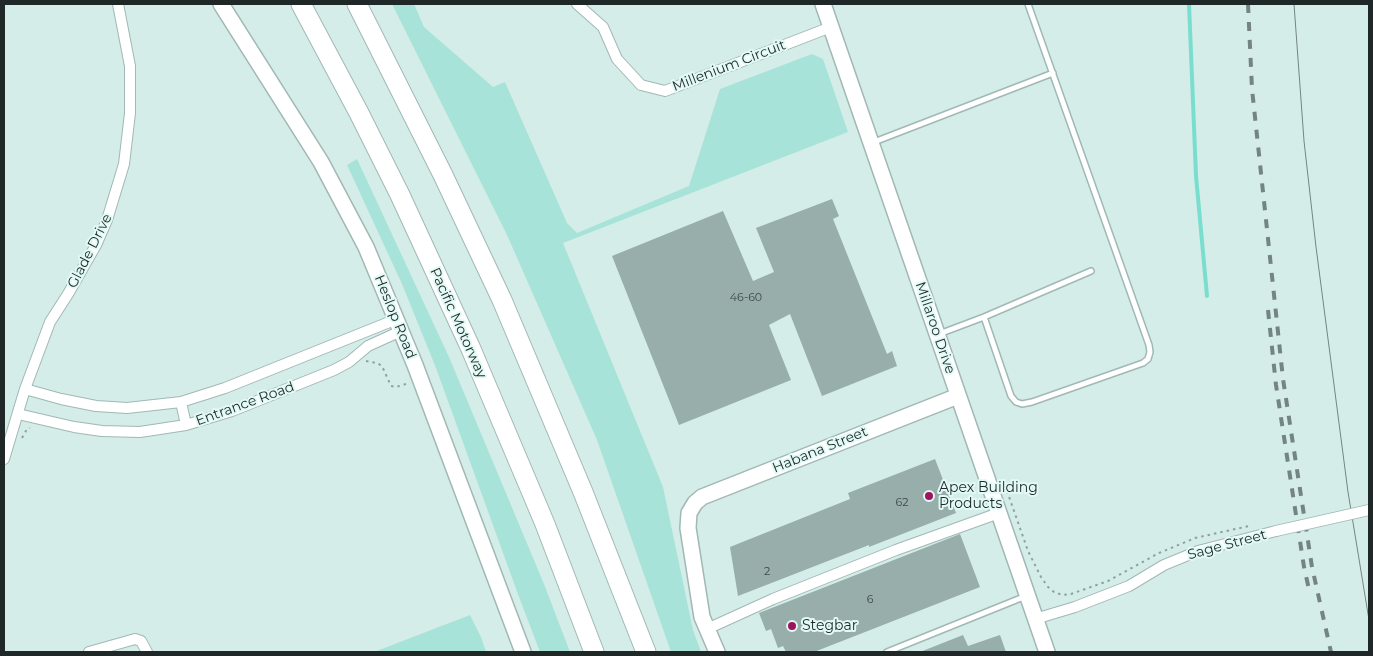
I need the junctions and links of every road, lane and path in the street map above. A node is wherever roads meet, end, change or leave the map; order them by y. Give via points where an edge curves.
1 (118, 4) edge
2 (221, 4) edge
3 (301, 4) edge
4 (357, 4) edge
5 (577, 4) edge
6 (823, 4) edge
7 (1028, 4) edge
8 (831, 27) junction
9 (1053, 73) junction
10 (871, 143) junction
11 (1091, 271) dead end
12 (984, 317) junction
13 (399, 325) junction
14 (937, 335) junction
15 (364, 362) dead end
16 (420, 379) junction
17 (25, 389) junction
18 (958, 396) junction
19 (180, 402) junction
20 (18, 414) junction
21 (186, 425) junction
22 (33, 427) dead end
23 (7, 448) junction
24 (4, 459) edge
25 (1007, 490) dead end
26 (1369, 510) edge
27 (999, 513) junction
28 (1249, 526) dead end
29 (1027, 596) junction
30 (1035, 619) junction
31 (708, 630) junction
32 (89, 652) edge
33 (147, 652) edge
34 (523, 652) edge
35 (594, 652) edge
36 (646, 652) edge
37 (717, 652) edge
38 (887, 652) edge
39 (1047, 652) edge

1 - 17 street, Glade Drive via 130,66 130,114 124,164 100,237 50,322
2 - 13 street, Heslop Road via 321,162 366,247
3 - 35 highway, Pacific Motorway via 400,195 467,341 545,524
4 - 36 highway via 444,175 502,300
5 - 8 street, Millenium Circuit via 603,28 617,59 641,85 665,91
6 - 8 street, Millaroo Drive
7 - 9 lane
8 - 10 street, Millaroo Drive
9 - 10 lane
9 - 12 lane via 1150,352 1143,363 1022,404 1011,396
10 - 14 street, Millaroo Drive
11 - 12 lane
12 - 14 lane
13 - 16 street, Heslop Road
13 - 19 street, Entrance Road
13 - 21 street, Entrance Road via 334,370 232,411
14 - 18 street, Millaroo Drive
15 - 16 path via 372,361 382,366 389,384 394,387
16 - 34 street, Heslop Road
17 - 19 street, Entrance Road via 105,407 145,407
17 - 20 street, Glade Drive
18 - 27 street, Millaroo Drive
18 - 31 street, Habana Street via 702,497 695,503 689,513 688,528 702,617
19 - 21 street
20 - 21 street, Entrance Road via 102,431 140,432
20 - 23 street, Glade Drive
22 - 23 path via 27,429 16,450
23 - 24 street, Glade Drive
25 - 28 path via 1028,551 1041,577 1048,587 1062,595 1108,581 1159,552 1195,538
26 - 30 street, Sage Street, bridge via 1198,551 1164,565 1129,586
27 - 29 street, Millaroo Drive
27 - 31 street via 773,598
29 - 30 street, Millaroo Drive
29 - 38 lane
30 - 39 street, Millaroo Drive
31 - 37 street
32 - 33 street via 135,639 141,641

